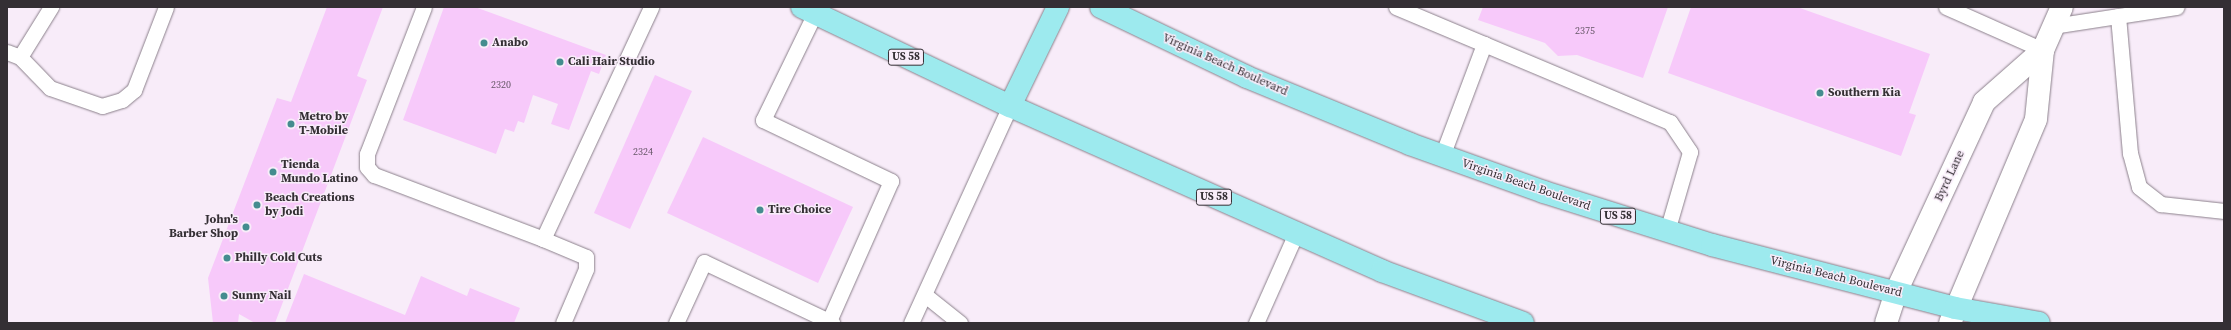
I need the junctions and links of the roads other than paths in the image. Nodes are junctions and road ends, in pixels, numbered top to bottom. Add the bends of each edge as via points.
1 (51, 7) edge
2 (166, 7) edge
3 (424, 7) edge
4 (651, 7) edge
5 (1058, 7) edge
6 (1101, 7) edge
7 (1396, 7) edge
8 (1946, 7) edge
9 (2062, 7) edge
10 (2177, 7) edge
11 (809, 10) edge
12 (1968, 11) edge
13 (2118, 16) junction
14 (2053, 26) junction
15 (1484, 44) junction
16 (2042, 50) junction
17 (14, 54) edge
18 (1010, 106) junction
19 (1442, 156) junction
20 (2224, 211) edge
21 (1667, 231) junction
22 (1296, 233) junction
23 (543, 239) junction
24 (1896, 292) junction
25 (925, 295) junction
26 (1953, 315) edge
27 (830, 322) edge
28 (563, 323) edge
29 (676, 323) edge
30 (911, 323) edge
31 (960, 323) edge
32 (1256, 323) edge
33 (1523, 323) edge
34 (1886, 323) edge
35 (2039, 323) edge

1 - 17 lane
2 - 17 lane via 134,90 122,100 102,106 50,88
3 - 23 lane via 368,154 367,167 374,175
4 - 23 lane
5 - 18 main road
6 - 19 main road, Virginia Beach Boulevard / US 58 via 1247,77
7 - 15 lane
8 - 12 lane
9 - 14 street, Byrd Lane
10 - 13 lane
11 - 18 main road, US 58
11 - 27 lane via 763,120 891,181
12 - 16 lane
13 - 14 lane
13 - 20 lane via 2130,153 2139,187 2161,204
14 - 16 street, Byrd Lane
15 - 19 lane
15 - 21 lane via 1670,122 1690,152
16 - 24 street, Byrd Lane via 1984,102
16 - 26 street, Byrd Lane via 2036,119
18 - 22 main road, US 58
18 - 25 lane
19 - 21 main road, Virginia Beach Boulevard / US 58
21 - 24 main road, Virginia Beach Boulevard / US 58
22 - 32 lane
22 - 33 main road, US 58 via 1382,271
23 - 28 lane via 586,257 586,268
24 - 26 main road, Virginia Beach Boulevard / US 58
24 - 34 street, Byrd Lane
25 - 30 lane
25 - 31 lane
26 - 35 main road, Virginia Beach Boulevard / US 58
27 - 29 lane via 704,262

